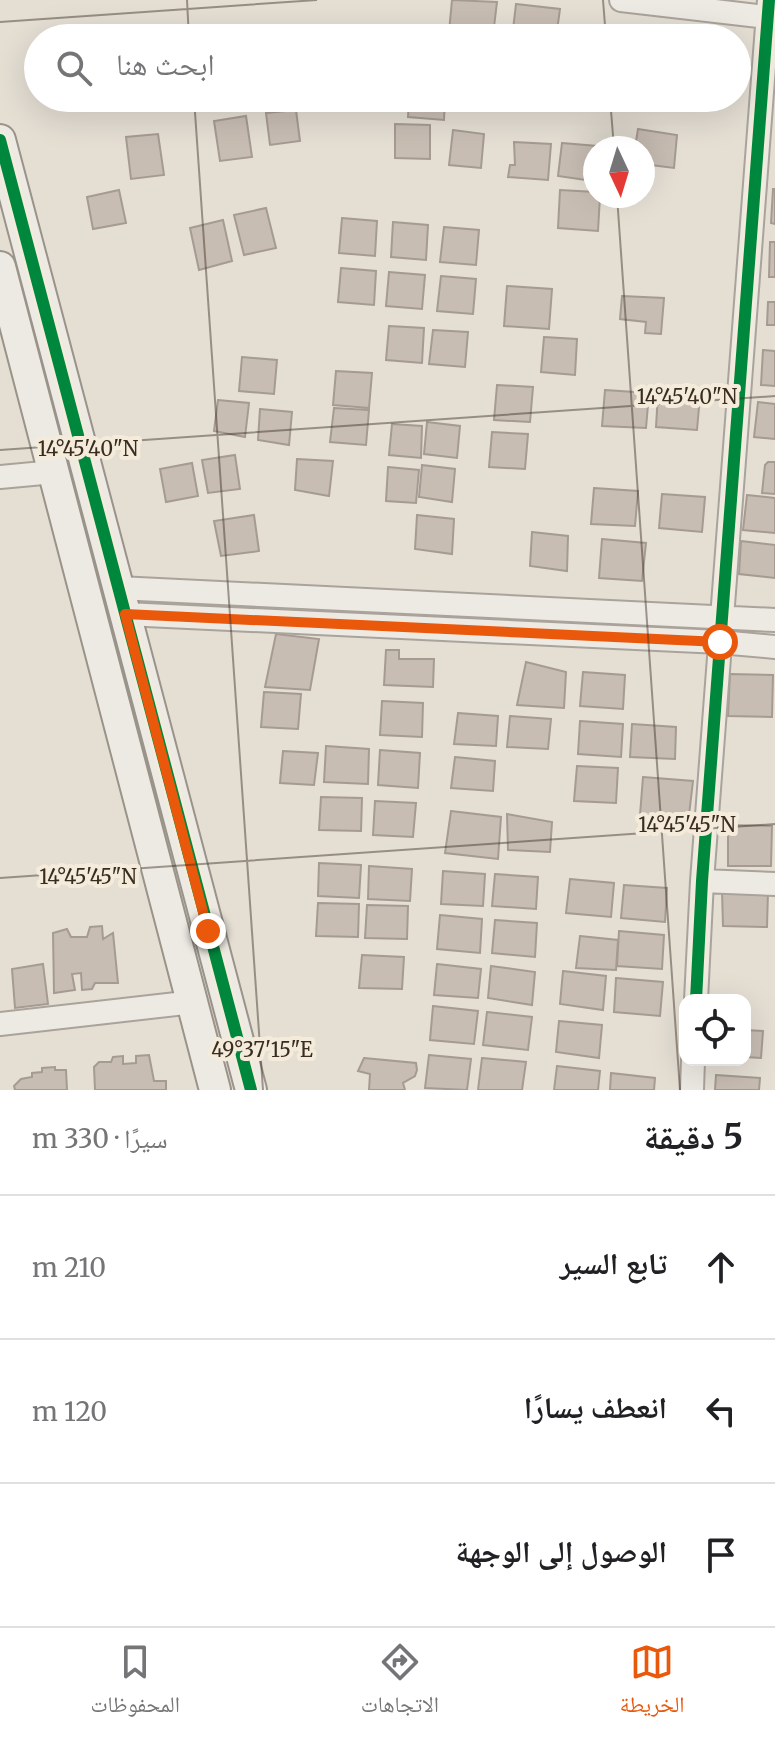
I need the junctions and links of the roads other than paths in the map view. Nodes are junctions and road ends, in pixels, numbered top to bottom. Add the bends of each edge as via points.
1 (621, 0) edge
2 (771, 12) edge
3 (0, 140) edge
4 (0, 267) edge
5 (54, 472) junction
6 (0, 477) edge
7 (121, 601) junction
8 (722, 616) junction
9 (775, 620) edge
10 (720, 642) junction
11 (775, 647) edge
12 (702, 881) junction
13 (775, 884) edge
14 (208, 931) junction
15 (177, 938) junction
16 (696, 994) edge
17 (194, 1002) junction
18 (0, 1024) edge
19 (693, 1066) edge
20 (215, 1090) edge
21 (251, 1090) edge
22 (692, 1090) edge

1 - 2 street
2 - 8 street
3 - 7 street
4 - 5 street
5 - 6 street
5 - 15 street
7 - 8 street
7 - 10 street
7 - 14 street
8 - 9 street
8 - 10 street
10 - 11 street
10 - 12 street
12 - 13 street
12 - 16 street
14 - 15 street
14 - 21 street
15 - 17 street
17 - 18 street
17 - 20 street
19 - 22 street

